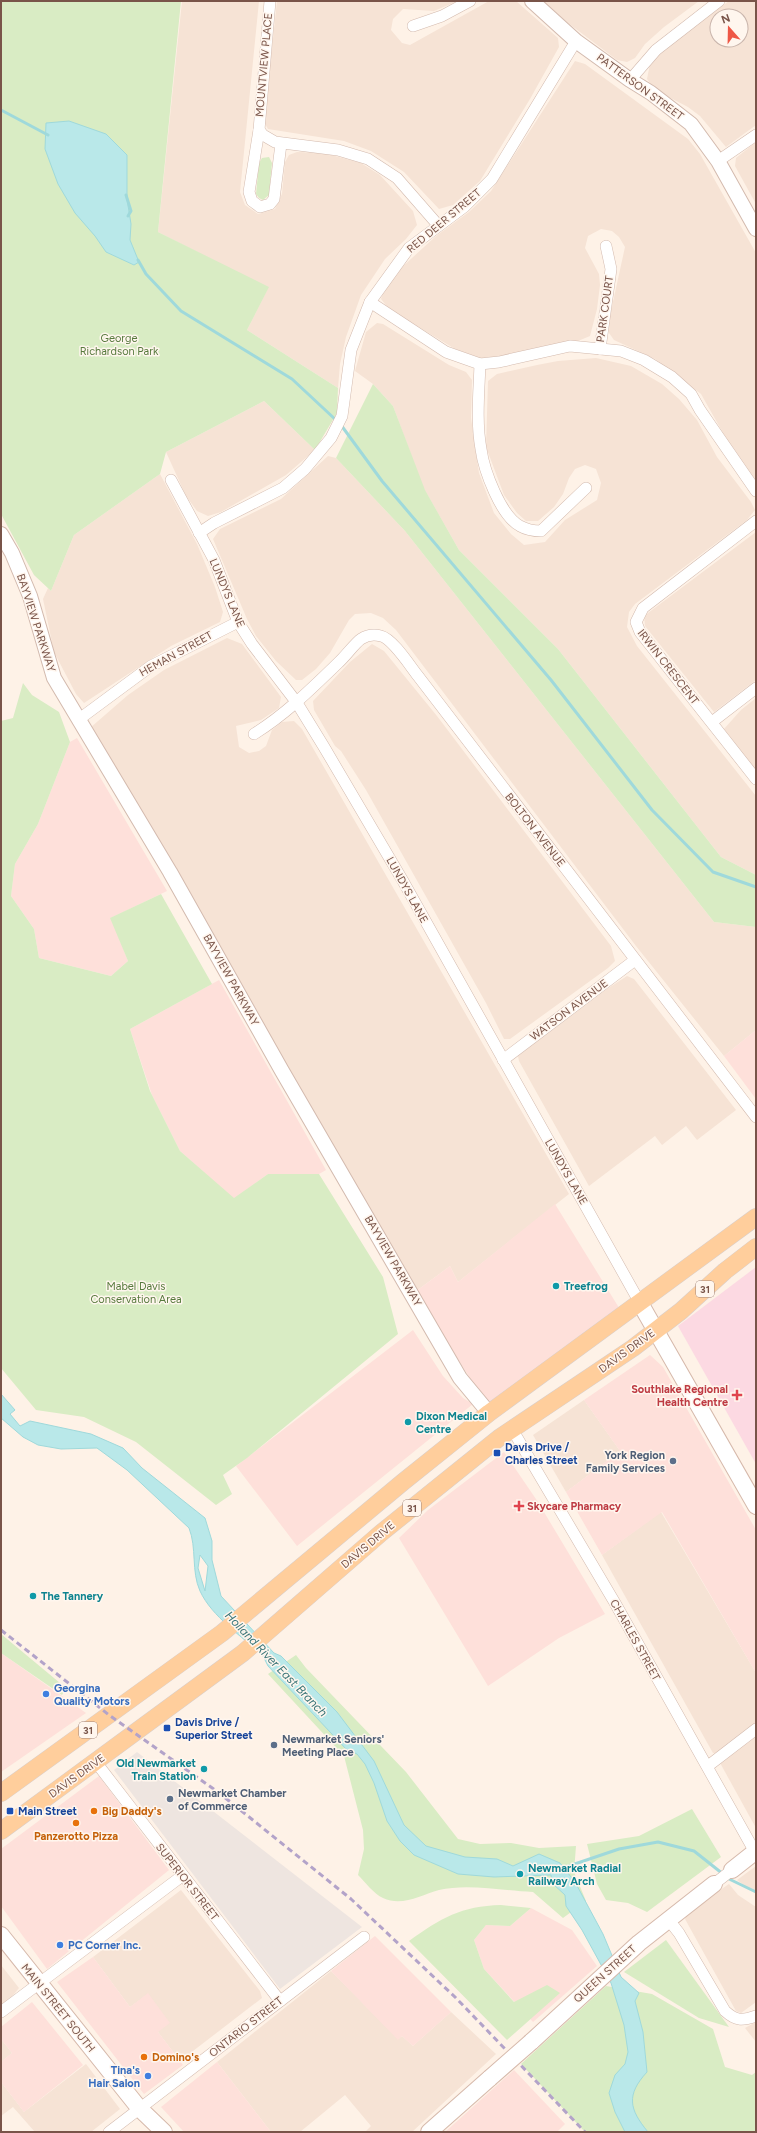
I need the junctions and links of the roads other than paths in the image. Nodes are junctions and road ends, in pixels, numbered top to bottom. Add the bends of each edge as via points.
1 (270, 1) edge
2 (470, 1) edge
3 (532, 1) edge
4 (719, 1) edge
5 (413, 26) dead end
6 (576, 40) junction
7 (630, 80) junction
8 (259, 130) junction
9 (756, 135) edge
10 (282, 144) junction
11 (718, 161) junction
12 (438, 225) junction
13 (756, 229) edge
14 (606, 246) dead end
15 (370, 302) junction
16 (600, 349) junction
17 (480, 364) junction
18 (172, 480) dead end
19 (586, 488) dead end
20 (756, 491) edge
21 (756, 521) edge
22 (199, 533) junction
23 (1, 534) edge
24 (238, 622) junction
25 (756, 688) edge
26 (297, 703) junction
27 (78, 720) junction
28 (712, 722) junction
29 (254, 734) dead end
30 (756, 779) edge
31 (635, 960) junction
32 (503, 1060) junction
33 (756, 1117) edge
34 (756, 1217) edge
35 (756, 1247) edge
36 (640, 1303) junction
37 (655, 1330) junction
38 (489, 1413) junction
39 (512, 1429) junction
40 (756, 1506) edge
41 (756, 1729) edge
42 (95, 1762) junction
43 (708, 1766) junction
44 (1, 1793) edge
45 (1, 1831) edge
46 (756, 1852) edge
47 (732, 1870) joint
48 (182, 1876) junction
49 (714, 1884) joint
50 (668, 1919) junction
51 (1, 1935) edge
52 (364, 1937) dead end
53 (38, 1983) junction
54 (280, 2001) junction
55 (1, 2012) edge
56 (756, 2016) edge
57 (139, 2108) junction
58 (109, 2132) edge
59 (164, 2132) edge
60 (429, 2132) edge

1 - 8 street, MOUNTVIEW PLACE
2 - 5 street via 442,16
3 - 6 street, PATTERSON STREET
4 - 7 street via 656,50
6 - 7 street, PATTERSON STREET
6 - 12 street, RED DEER STREET via 492,179 464,207
7 - 11 street, PATTERSON STREET via 651,92 690,124
8 - 10 street, MOUNTVIEW PLACE via 269,140
8 - 10 street, MOUNTVIEW PLACE via 249,192 252,201 260,207 270,204 274,199
9 - 11 street
10 - 12 street, MOUNTVIEW PLACE via 338,150 368,159 397,178
11 - 13 street, PATTERSON STREET
12 - 15 street, RED DEER STREET via 409,248
14 - 16 street, PARK COURT via 611,269
15 - 17 street via 446,352
15 - 22 street, RED DEER STREET via 351,350 342,416 331,438 305,469 283,488
16 - 17 street via 570,346
16 - 20 street via 621,351 644,360 672,377 691,394
17 - 19 street via 478,413 481,449 489,477 511,520 531,531 541,531
18 - 22 street, LUNDYS LANE
21 - 28 street, IRWIN CRESCENT via 643,608 637,616 636,622 640,632
22 - 24 street, LUNDYS LANE via 216,566
23 - 27 street, BAYVIEW PARKWAY via 30,596 54,678
24 - 26 street, LUNDYS LANE
24 - 27 street, HEMAN STREET via 151,666
25 - 28 street
26 - 29 street, BOLTON AVENUE
26 - 31 street, BOLTON AVENUE via 351,651 359,640 375,634 383,636 393,644 418,676
26 - 32 street, LUNDYS LANE via 403,881
27 - 38 street, BAYVIEW PARKWAY via 170,872 460,1378
28 - 30 street, IRWIN CRESCENT
31 - 32 street, WATSON AVENUE
31 - 33 street, BOLTON AVENUE
32 - 36 street, LUNDYS LANE
34 - 36 main road, 31
35 - 37 main road, DAVIS DRIVE / 31
36 - 37 main road
36 - 38 main road, 31
37 - 39 main road, DAVIS DRIVE / 31
37 - 40 main road
38 - 44 main road, 31 via 222,1633
39 - 42 main road, DAVIS DRIVE / 31 via 380,1533 243,1653
39 - 43 street, CHARLES STREET
41 - 43 street
42 - 45 main road, DAVIS DRIVE / 31
42 - 48 street, SUPERIOR STREET
43 - 46 street, CHARLES STREET
46 - 47 main road, QUEEN STREET
47 - 49 street, QUEEN STREET
48 - 53 street
48 - 54 street, SUPERIOR STREET
49 - 50 main road, QUEEN STREET
50 - 56 street via 680,1933 726,2011 733,2018 740,2020
50 - 60 main road, QUEEN STREET, bridge
51 - 53 main road, MAIN STREET SOUTH
52 - 54 street, ONTARIO STREET
53 - 55 street
53 - 57 main road, MAIN STREET SOUTH
54 - 57 street, ONTARIO STREET
57 - 58 street, ONTARIO STREET
57 - 59 main road, MAIN STREET SOUTH

